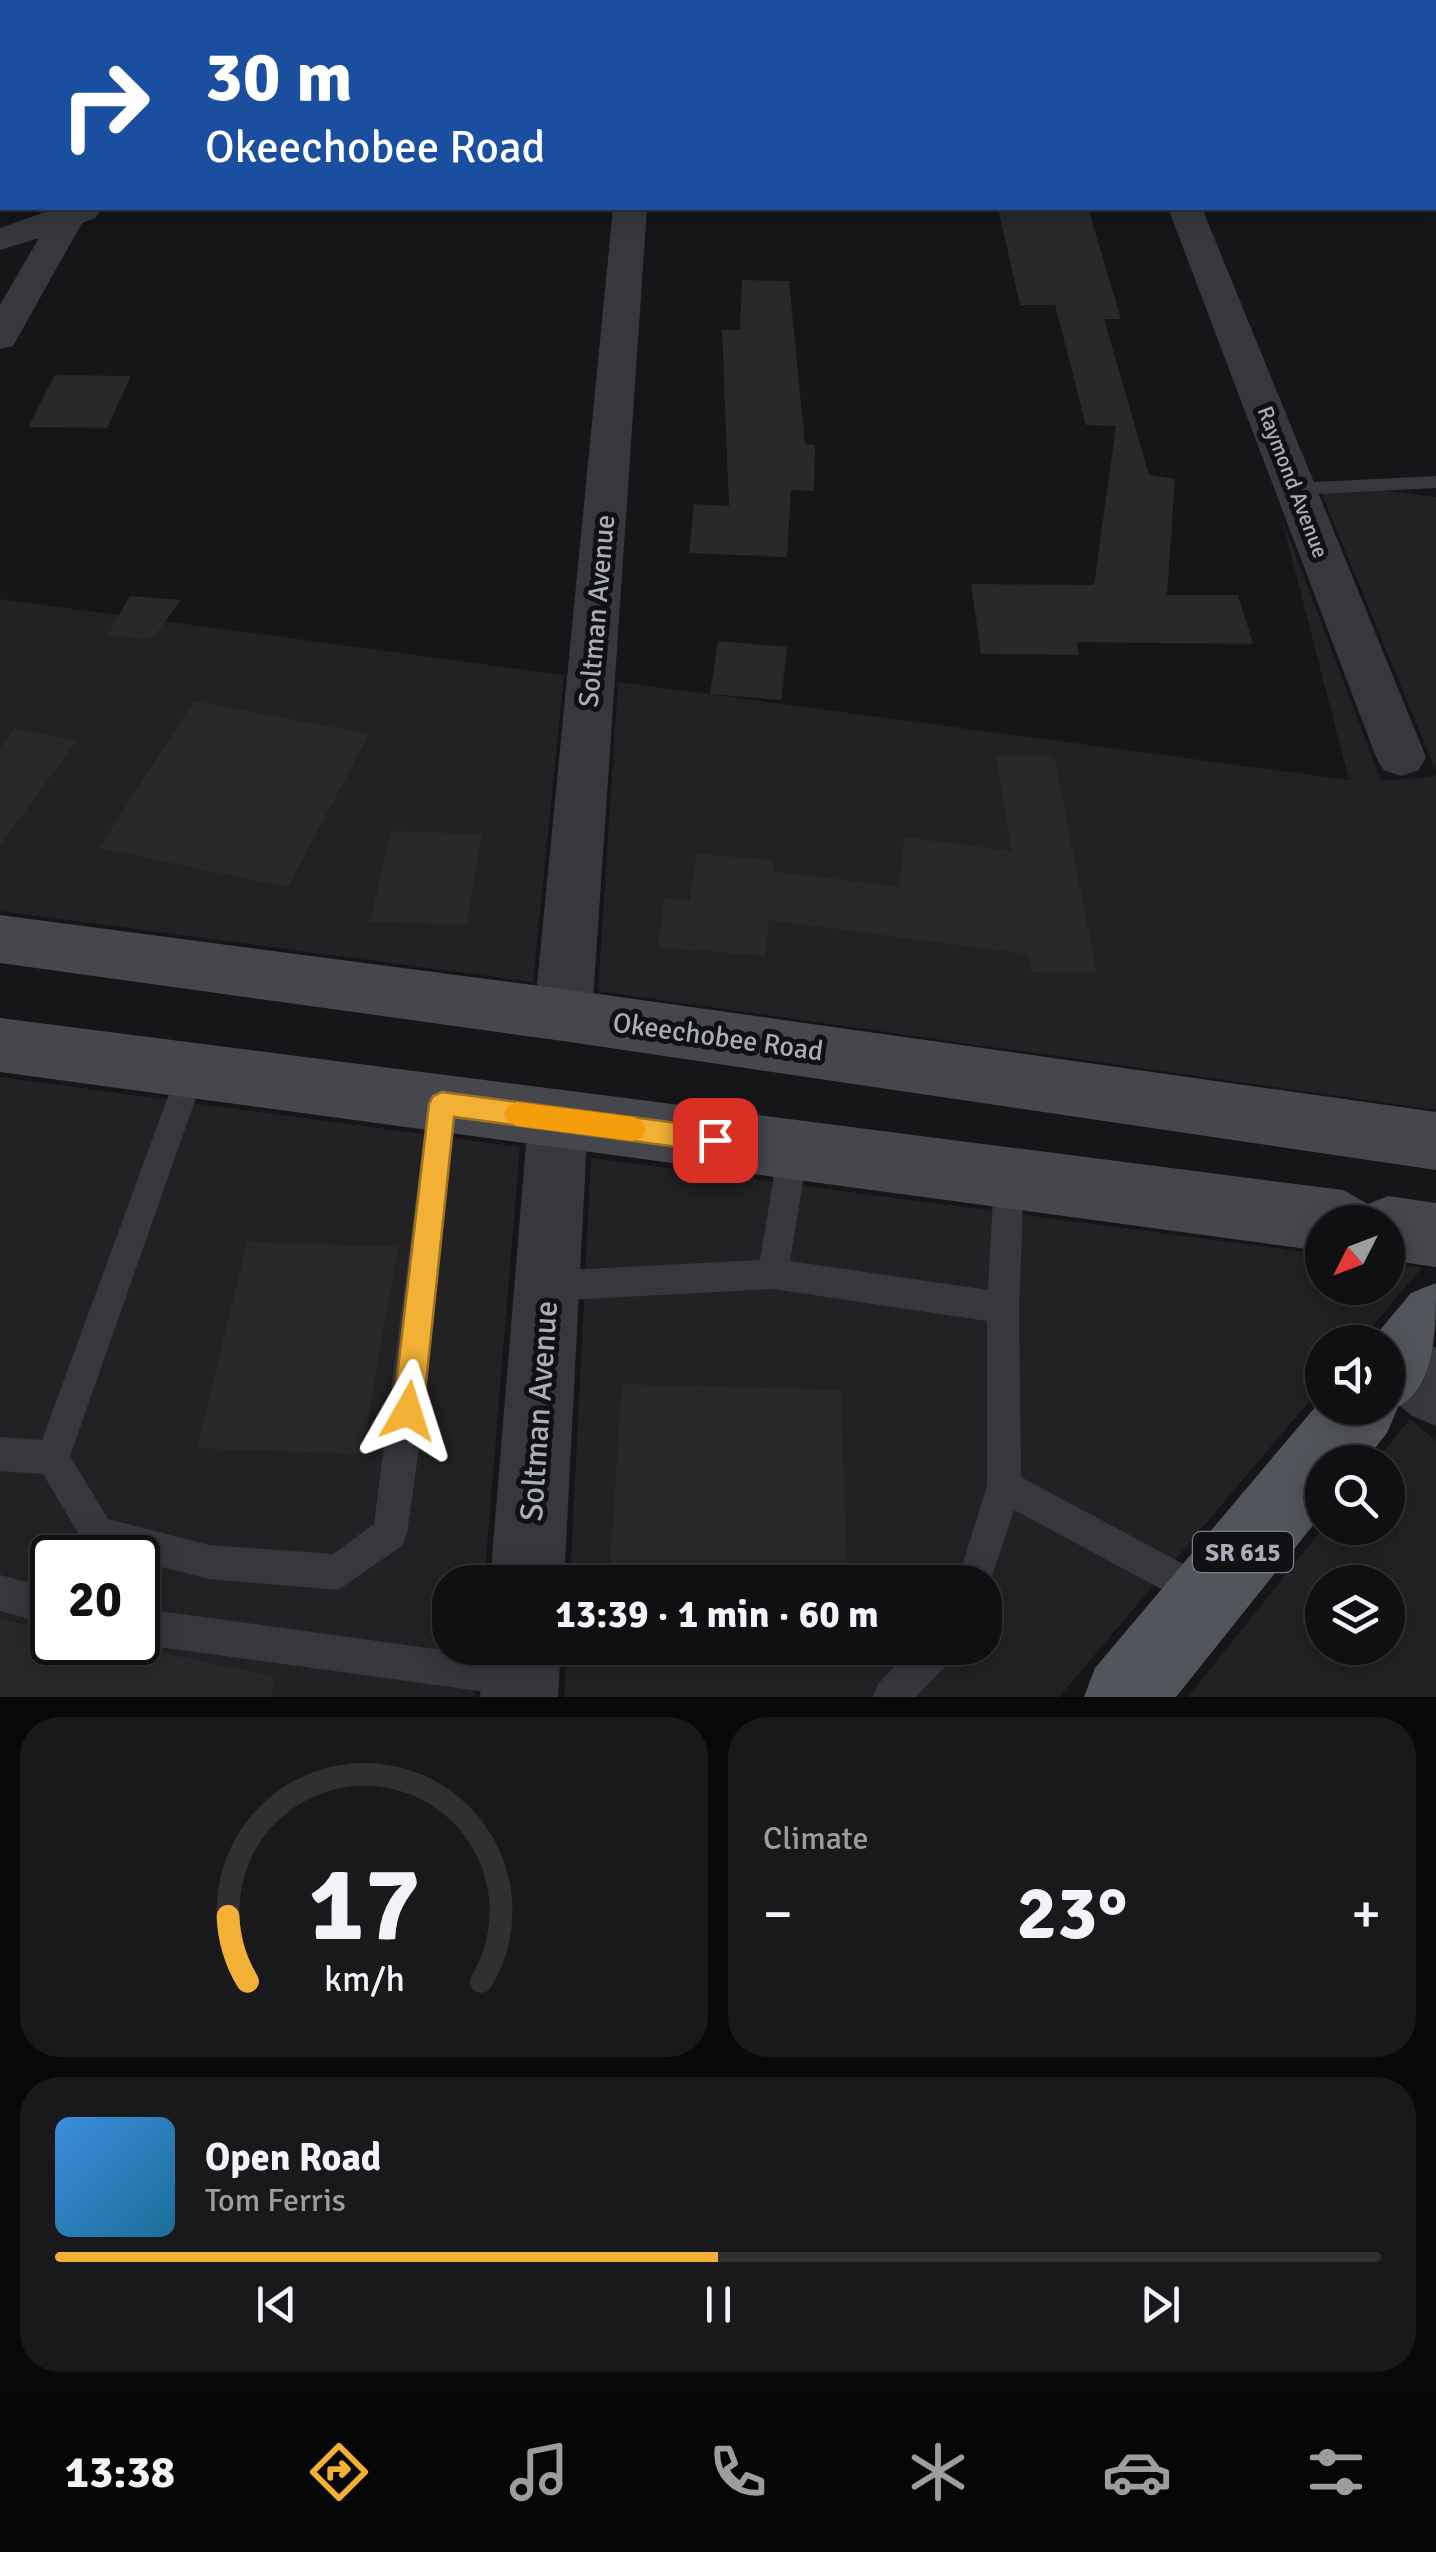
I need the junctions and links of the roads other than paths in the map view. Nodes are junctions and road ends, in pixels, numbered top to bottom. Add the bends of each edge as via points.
1 (78, 210) edge
2 (630, 210) edge
3 (1187, 210) edge
4 (0, 240) edge
5 (0, 338) edge
6 (1436, 482) edge
7 (1296, 489) junction
8 (1401, 757) dead end
9 (0, 939) edge
10 (563, 1014) junction
11 (0, 1045) edge
12 (191, 1072) junction
13 (442, 1104) junction
14 (558, 1120) junction
15 (1436, 1141) edge
16 (793, 1151) junction
17 (1008, 1178) junction
18 (1305, 1217) edge
19 (1405, 1230) edge
20 (1436, 1235) edge
21 (773, 1274) junction
22 (548, 1286) junction
23 (1003, 1308) junction
24 (1357, 1425) edge
25 (52, 1458) junction
26 (1, 1459) edge
27 (1004, 1486) junction
28 (529, 1565) edge
29 (979, 1565) edge
30 (0, 1593) edge
31 (1207, 1595) junction
32 (30, 1602) edge
33 (160, 1629) edge
34 (921, 1665) edge
35 (521, 1674) edge
36 (891, 1697) edge
37 (1124, 1697) edge

1 - 4 street
1 - 5 street
2 - 10 street, Soltman Avenue
3 - 7 street, Raymond Avenue
6 - 7 lane
7 - 8 street, Raymond Avenue
9 - 10 main road, Okeechobee Road
10 - 15 main road, Okeechobee Road
11 - 12 main road
12 - 13 main road
12 - 25 lane
13 - 14 main road
13 - 25 lane via 390,1534 338,1572 209,1562 97,1533
14 - 16 main road
14 - 22 street, Soltman Avenue
16 - 17 main road
16 - 21 lane
17 - 18 main road
17 - 23 lane
19 - 20 main road
21 - 22 lane
21 - 23 lane
22 - 28 street, Soltman Avenue
23 - 27 lane
24 - 31 main road, SR 615
25 - 26 lane
27 - 29 lane
27 - 31 lane
30 - 32 lane
31 - 37 main road, SR 615
33 - 35 lane
34 - 36 lane

